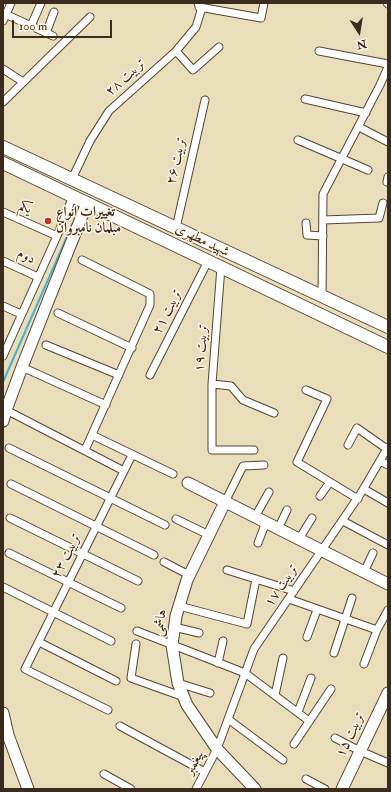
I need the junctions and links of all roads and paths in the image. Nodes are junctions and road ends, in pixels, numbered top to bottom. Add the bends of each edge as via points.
1 (11, 3) edge
2 (41, 3) edge
3 (264, 3) edge
4 (198, 5) edge
5 (54, 12) dead end
6 (4, 16) edge
7 (90, 17) dead end
8 (31, 26) junction
9 (219, 47) dead end
10 (176, 51) junction
11 (319, 51) dead end
12 (388, 64) edge
13 (388, 67) edge
14 (3, 69) edge
15 (23, 82) junction
16 (205, 100) dead end
17 (305, 100) dead end
18 (3, 102) edge
19 (366, 113) junction
20 (359, 127) junction
21 (298, 140) dead end
22 (388, 142) edge
23 (3, 147) edge
24 (342, 159) junction
25 (3, 163) edge
26 (368, 170) dead end
27 (72, 179) junction
28 (73, 196) junction
29 (87, 203) junction
30 (383, 203) dead end
31 (3, 212) edge
32 (323, 220) junction
33 (306, 224) dead end
34 (176, 228) junction
35 (57, 236) junction
36 (323, 236) junction
37 (3, 260) edge
38 (82, 260) dead end
39 (208, 261) junction
40 (222, 267) junction
41 (276, 275) junction
42 (38, 277) junction
43 (268, 290) junction
44 (322, 296) junction
45 (3, 306) edge
46 (58, 313) dead end
47 (21, 314) junction
48 (388, 328) edge
49 (46, 345) dead end
50 (388, 347) edge
51 (132, 348) junction
52 (3, 356) edge
53 (22, 367) junction
54 (119, 375) junction
55 (150, 375) dead end
56 (212, 384) junction
57 (306, 390) dead end
58 (106, 405) junction
59 (6, 410) junction
60 (274, 413) dead end
61 (3, 421) edge
62 (92, 435) junction
63 (348, 445) dead end
64 (9, 448) dead end
65 (387, 448) edge
66 (85, 450) junction
67 (254, 450) dead end
68 (132, 455) junction
69 (380, 461) junction
70 (264, 465) dead end
71 (388, 465) edge
72 (124, 471) junction
73 (173, 474) dead end
74 (330, 482) junction
75 (188, 483) dead end
76 (11, 484) dead end
77 (364, 489) junction
78 (269, 492) dead end
79 (320, 496) dead end
80 (111, 498) junction
81 (358, 499) junction
82 (225, 502) junction
83 (388, 503) edge
84 (287, 510) dead end
85 (255, 517) junction
86 (10, 518) dead end
87 (312, 518) dead end
88 (176, 519) dead end
89 (343, 521) junction
90 (266, 522) junction
91 (165, 525) dead end
92 (97, 526) junction
93 (278, 528) junction
94 (209, 535) junction
95 (299, 539) junction
96 (258, 543) dead end
97 (388, 545) edge
98 (322, 551) junction
99 (9, 553) dead end
100 (373, 553) dead end
101 (83, 554) junction
102 (154, 555) dead end
103 (164, 562) dead end
104 (227, 570) dead end
105 (364, 572) junction
106 (189, 575) junction
107 (256, 579) junction
108 (138, 581) dead end
109 (69, 582) junction
110 (388, 584) edge
111 (3, 588) edge
112 (294, 591) junction
113 (352, 598) dead end
114 (289, 599) junction
115 (179, 606) junction
116 (121, 608) dead end
117 (317, 610) junction
118 (388, 610) edge
119 (54, 612) junction
120 (345, 620) junction
121 (174, 627) junction
122 (377, 630) junction
123 (137, 632) dead end
124 (199, 633) dead end
125 (307, 637) dead end
126 (111, 641) dead end
127 (223, 641) dead end
128 (39, 642) junction
129 (136, 644) dead end
130 (172, 645) junction
131 (334, 652) dead end
132 (283, 658) dead end
133 (218, 663) junction
134 (364, 664) dead end
135 (245, 673) junction
136 (311, 678) dead end
137 (116, 680) dead end
138 (178, 683) junction
139 (331, 690) dead end
140 (210, 693) dead end
141 (388, 693) edge
142 (275, 695) junction
143 (184, 697) junction
144 (108, 710) dead end
145 (298, 712) junction
146 (3, 713) edge
147 (228, 719) junction
148 (309, 721) junction
149 (120, 726) dead end
150 (335, 738) dead end
151 (7, 743) edge
152 (294, 744) dead end
153 (217, 748) junction
154 (360, 751) junction
155 (283, 760) dead end
156 (388, 763) edge
157 (205, 772) junction
158 (104, 774) dead end
159 (306, 779) dead end
160 (28, 789) edge
161 (131, 789) edge
162 (196, 789) edge
163 (255, 789) edge
164 (325, 789) edge
165 (342, 789) edge

1 - 6 street
2 - 8 street
3 - 4 street via 261,18
4 - 10 street, تربیت ۲۸ via 201,11 196,27
5 - 8 street via 49,35
6 - 8 street
7 - 15 street
9 - 10 street via 193,70
10 - 27 street, تربیت ۲۸ via 109,111 90,141
11 - 12 street
13 - 19 street
14 - 15 street
15 - 18 street
16 - 34 street, تربیت ۲۶
17 - 19 street
19 - 20 street
20 - 22 street
20 - 24 street
21 - 24 street
23 - 27 main road, شهید مطهری
24 - 26 street
24 - 32 street via 323,194
25 - 28 main road, شهید مطهری
27 - 34 main road, شهید مطهری
28 - 29 main road, شهید مطهری
28 - 35 street
29 - 39 main road, شهید مطهری
29 - 53 street
30 - 32 street via 379,218
31 - 35 street, یکم
32 - 36 street
33 - 36 street via 307,235
34 - 41 main road, شهید مطهری
35 - 42 street
36 - 44 street
37 - 42 street, دوم
38 - 51 street via 150,294 150,305
39 - 40 main road, شهید مطهری
39 - 55 street, تربیت ۲۱
40 - 43 main road, شهید مطهری
40 - 56 street, تربیت ۱۹
41 - 43 main road
41 - 44 main road, شهید مطهری
42 - 47 street
43 - 50 main road, شهید مطهری
44 - 48 main road, شهید مطهری
45 - 47 street
46 - 51 street
47 - 52 street
49 - 54 street
51 - 54 street
53 - 58 street
53 - 59 street
54 - 58 street
56 - 60 street, تربیت ۱۹ via 231,386 243,400
56 - 67 street via 212,450
57 - 74 street via 327,399 297,462
58 - 62 street
59 - 61 street
59 - 66 street
62 - 66 street
62 - 68 street
63 - 65 street via 357,428
64 - 80 street
65 - 69 street, تربیت ۱۷
66 - 72 street
68 - 72 street, تربیت ۲۳
68 - 73 street
69 - 71 street
69 - 77 street, تربیت ۱۷
70 - 82 street via 243,466
72 - 80 street, تربیت ۲۳
74 - 79 street
74 - 81 street
75 - 82 street
76 - 92 street
77 - 81 street, تربیت ۱۷
77 - 83 street
78 - 85 street
80 - 91 street
80 - 92 street, تربیت ۲۳
81 - 89 street, تربیت ۱۷
82 - 85 street
82 - 94 street, هاشمی
84 - 93 street
85 - 90 street
86 - 101 street
87 - 95 street
88 - 94 street
89 - 97 street
89 - 98 street, تربیت ۱۷
90 - 93 street
90 - 96 street
92 - 101 street, تربیت ۲۳
92 - 102 street
93 - 95 street
94 - 106 street, هاشمی
95 - 98 street
98 - 105 street
98 - 112 street, تربیت ۱۷
99 - 109 street
100 - 105 street
101 - 108 street
101 - 109 street, تربیت ۲۳
103 - 106 street
104 - 107 street
105 - 110 street
106 - 115 street, هاشمی
107 - 112 street
107 - 115 street via 247,624
109 - 116 street
109 - 119 street, تربیت ۲۳
111 - 119 street
112 - 114 street, تربیت ۱۷
113 - 120 street
114 - 117 street
114 - 135 street, تربیت ۱۷ via 254,649
115 - 121 street, هاشمی
117 - 120 street
117 - 125 street
118 - 122 street
119 - 126 street
119 - 128 street, تربیت ۲۳
120 - 122 street
120 - 131 street
121 - 124 street
121 - 130 street, هاشمی
122 - 134 street
123 - 130 street
127 - 133 street
128 - 137 street
128 - 144 street, تربیت ۲۳ via 25,669
129 - 143 street via 131,678
130 - 133 street
130 - 138 street, هاشمی
132 - 142 street
133 - 135 street
135 - 142 street
135 - 147 street, تربیت ۱۷
136 - 145 street
138 - 140 street
138 - 143 street, هاشمی
139 - 148 street
141 - 154 street, تربیت ۱۵
142 - 145 street
143 - 153 street, هاشمی
145 - 148 street
146 - 151 street
147 - 153 street, تربیت ۱۷
147 - 155 street
148 - 152 street
149 - 157 street
150 - 154 street
151 - 160 street
153 - 157 street, پیغمبر
153 - 163 street, هاشمی
154 - 156 street
154 - 165 street, تربیت ۱۵
157 - 162 street, پیغمبر
158 - 161 street
159 - 164 street

